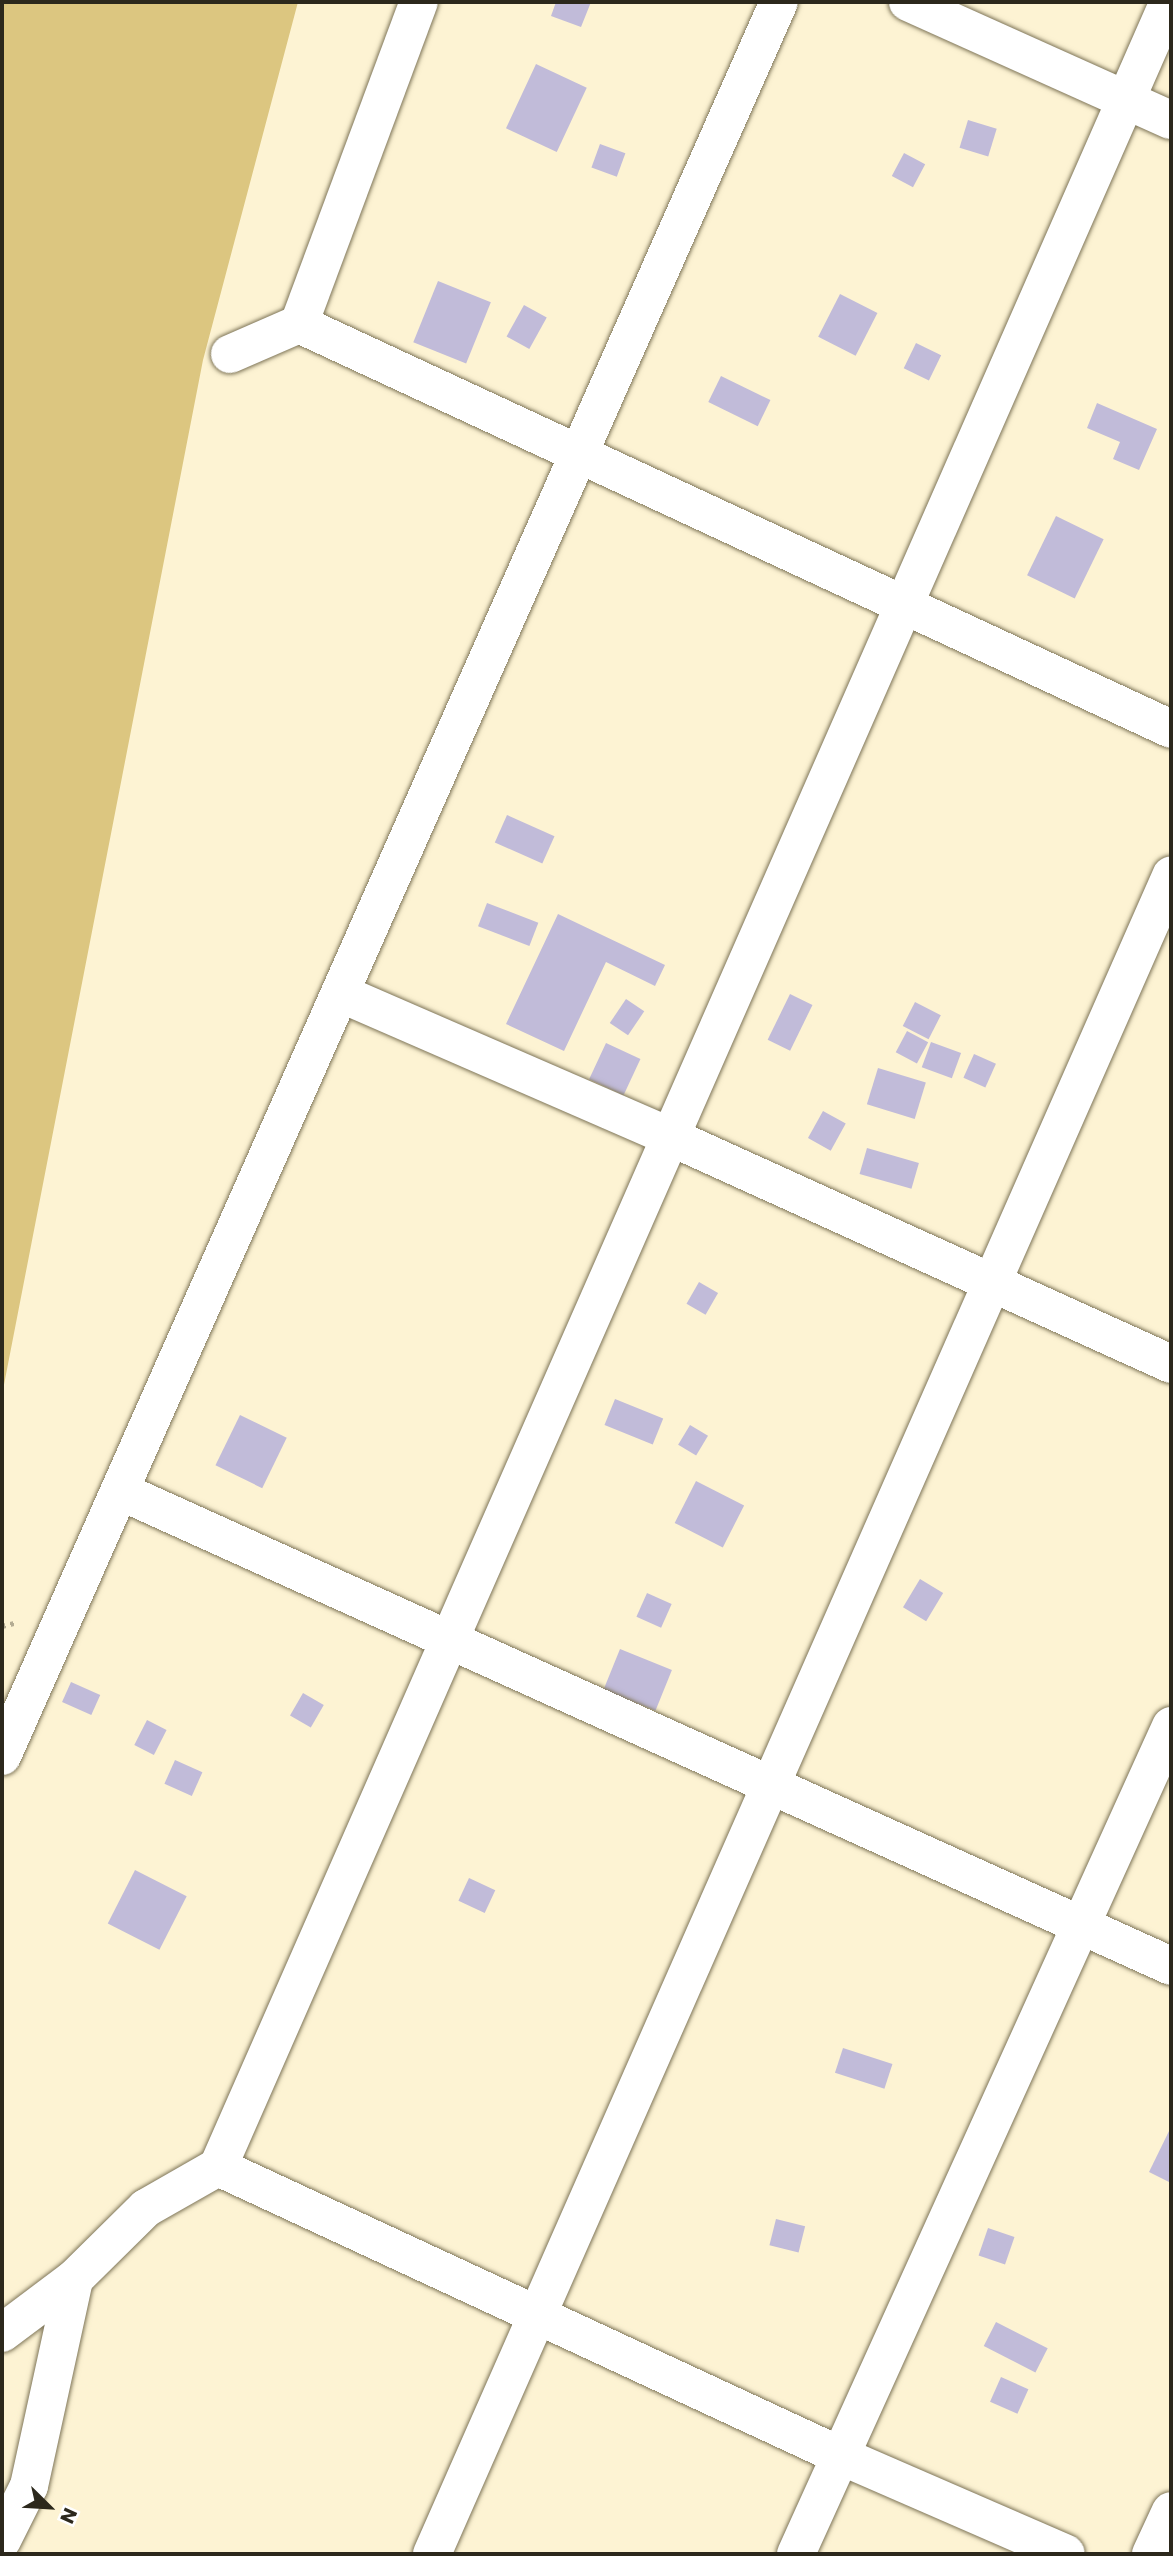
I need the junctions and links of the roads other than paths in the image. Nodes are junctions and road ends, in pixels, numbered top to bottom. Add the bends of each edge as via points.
1 (419, 2) edge
2 (779, 2) edge
3 (908, 2) edge
4 (1169, 2) edge
5 (1126, 100) junction
6 (1171, 120) edge
7 (299, 324) junction
8 (230, 354) dead end
9 (581, 456) junction
10 (906, 606) junction
11 (1171, 729) edge
12 (1171, 876) edge
13 (342, 994) junction
14 (671, 1137) junction
15 (992, 1283) junction
16 (1171, 1364) edge
17 (120, 1491) junction
18 (451, 1639) junction
19 (1171, 1726) edge
20 (2, 1756) edge
21 (770, 1788) junction
22 (1082, 1925) junction
23 (1171, 1966) edge
24 (218, 2168) junction
25 (75, 2279) junction
26 (537, 2316) junction
27 (2, 2333) edge
28 (841, 2456) junction
29 (1171, 2511) edge
30 (2, 2540) edge
31 (432, 2554) edge
32 (796, 2554) edge
33 (1066, 2554) edge
34 (1151, 2554) edge

1 - 7 street
2 - 9 street
3 - 5 street
4 - 5 street
5 - 6 street
5 - 10 street
7 - 8 street
7 - 9 street
9 - 10 street
9 - 13 street
10 - 11 street
10 - 14 street
12 - 15 street
13 - 14 street
13 - 17 street
14 - 15 street
14 - 18 street
15 - 16 street
15 - 21 street
17 - 18 street
17 - 20 street
18 - 21 street
18 - 24 street
19 - 22 street
21 - 22 street
21 - 26 street
22 - 23 street
22 - 28 street
24 - 25 street via 146,2208
24 - 26 street
25 - 27 street
25 - 30 street via 29,2486
26 - 28 street
26 - 31 street
28 - 32 street
28 - 33 street
29 - 34 street

